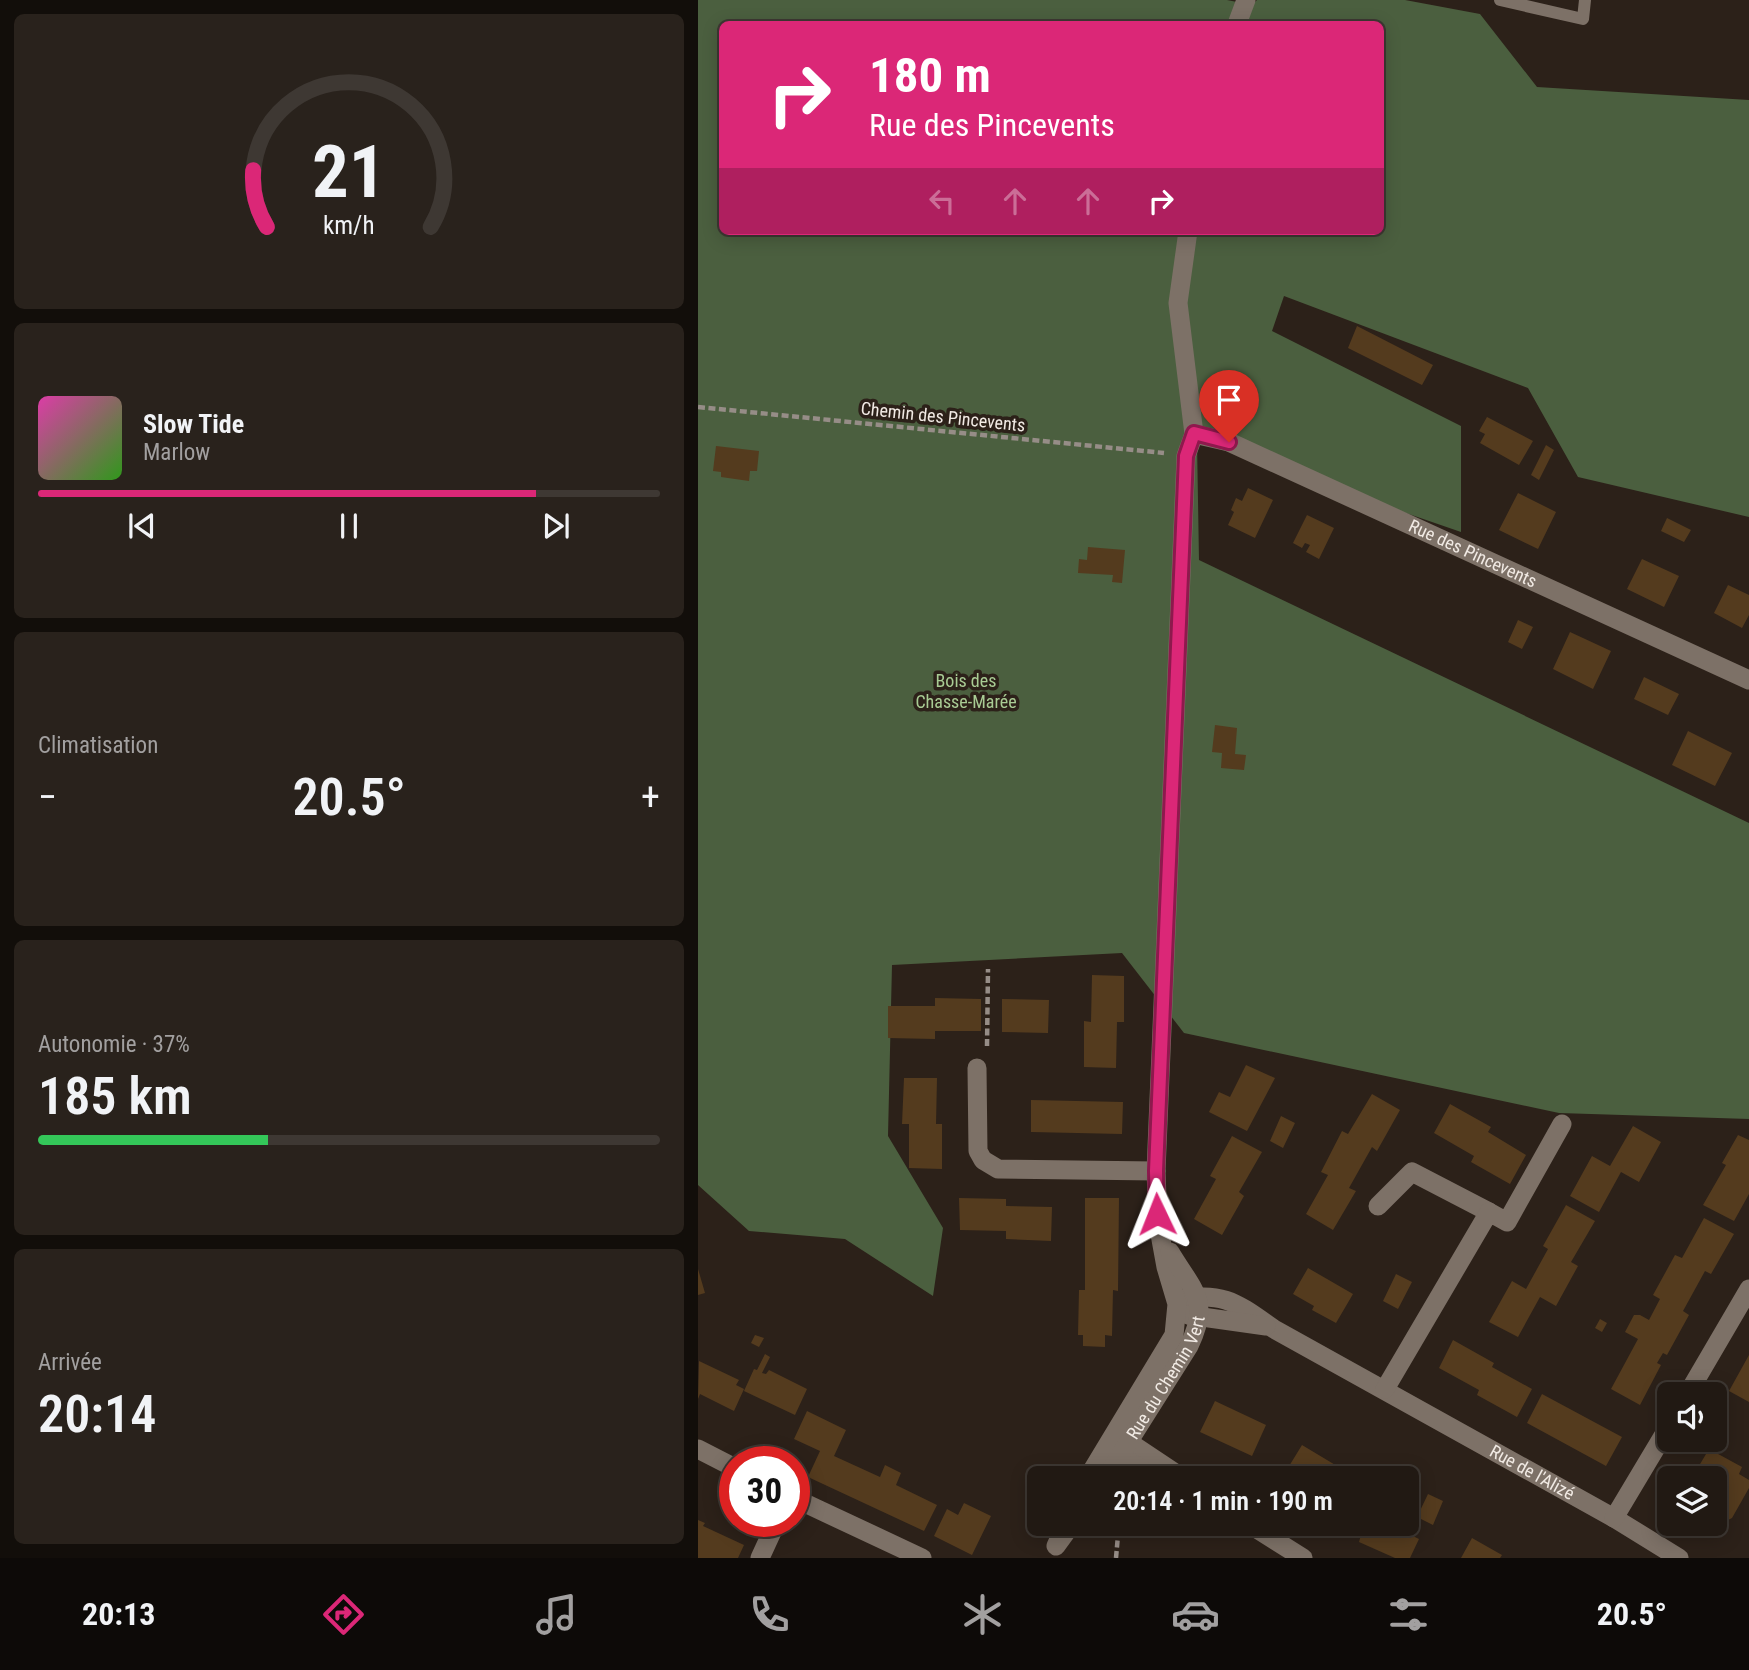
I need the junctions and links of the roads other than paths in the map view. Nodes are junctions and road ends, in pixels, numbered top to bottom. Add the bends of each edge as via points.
1 (1246, 0) edge
2 (1500, 0) edge
3 (1585, 0) edge
4 (1238, 21) edge
5 (1187, 235) edge
6 (1194, 433) junction
7 (1749, 680) edge
8 (977, 1068) road end
9 (1562, 1124) dead end
10 (1156, 1171) junction
11 (1378, 1206) dead end
12 (1489, 1212) junction
13 (1160, 1233) junction
14 (1196, 1296) junction
15 (1747, 1296) edge
16 (1177, 1307) junction
17 (1200, 1317) junction
18 (1274, 1329) junction
19 (1695, 1382) edge
20 (1385, 1389) junction
21 (1118, 1444) junction
22 (1657, 1446) edge
23 (698, 1450) edge
24 (719, 1460) edge
25 (1099, 1466) edge
26 (1110, 1466) edge
27 (1143, 1466) edge
28 (1159, 1466) edge
29 (810, 1506) edge
30 (1614, 1518) junction
31 (1060, 1536) edge
32 (1063, 1536) edge
33 (1268, 1536) edge
34 (770, 1537) edge
35 (1052, 1552) edge
36 (760, 1558) edge
37 (922, 1558) edge
38 (1303, 1558) edge
39 (1679, 1558) edge

1 - 4 street
2 - 3 lane via 1583,19
5 - 6 street, Rue du Chemin Vert via 1178,303
6 - 7 street, Rue des Pincevents via 1229,442
6 - 10 street, Rue du Chemin Vert via 1186,456
8 - 10 street via 978,1151 998,1169
9 - 12 street via 1507,1222
10 - 13 street, Rue du Chemin Vert
11 - 12 street via 1412,1172
12 - 20 street
13 - 14 street, Rue du Chemin Vert
13 - 16 street, Rue du Chemin Vert
14 - 16 street, Rue de l'Alizé
14 - 17 street, Rue du Chemin Vert
14 - 18 street, Rue de l'Alizé via 1217,1297 1244,1307
15 - 19 street
16 - 17 street, Rue de l'Alizé
16 - 21 street, Rue du Chemin Vert via 1175,1335
17 - 18 street, Rue de l'Alizé
17 - 21 street, Rue du Chemin Vert via 1189,1346
18 - 20 street, Rue de l'Alizé
20 - 30 street, Rue de l'Alizé
21 - 25 street
21 - 26 street
21 - 27 street
21 - 28 street
22 - 30 street
23 - 24 street
29 - 37 street
30 - 39 street, Rue de l'Alizé
31 - 35 street
32 - 35 street
33 - 38 street
34 - 36 street

